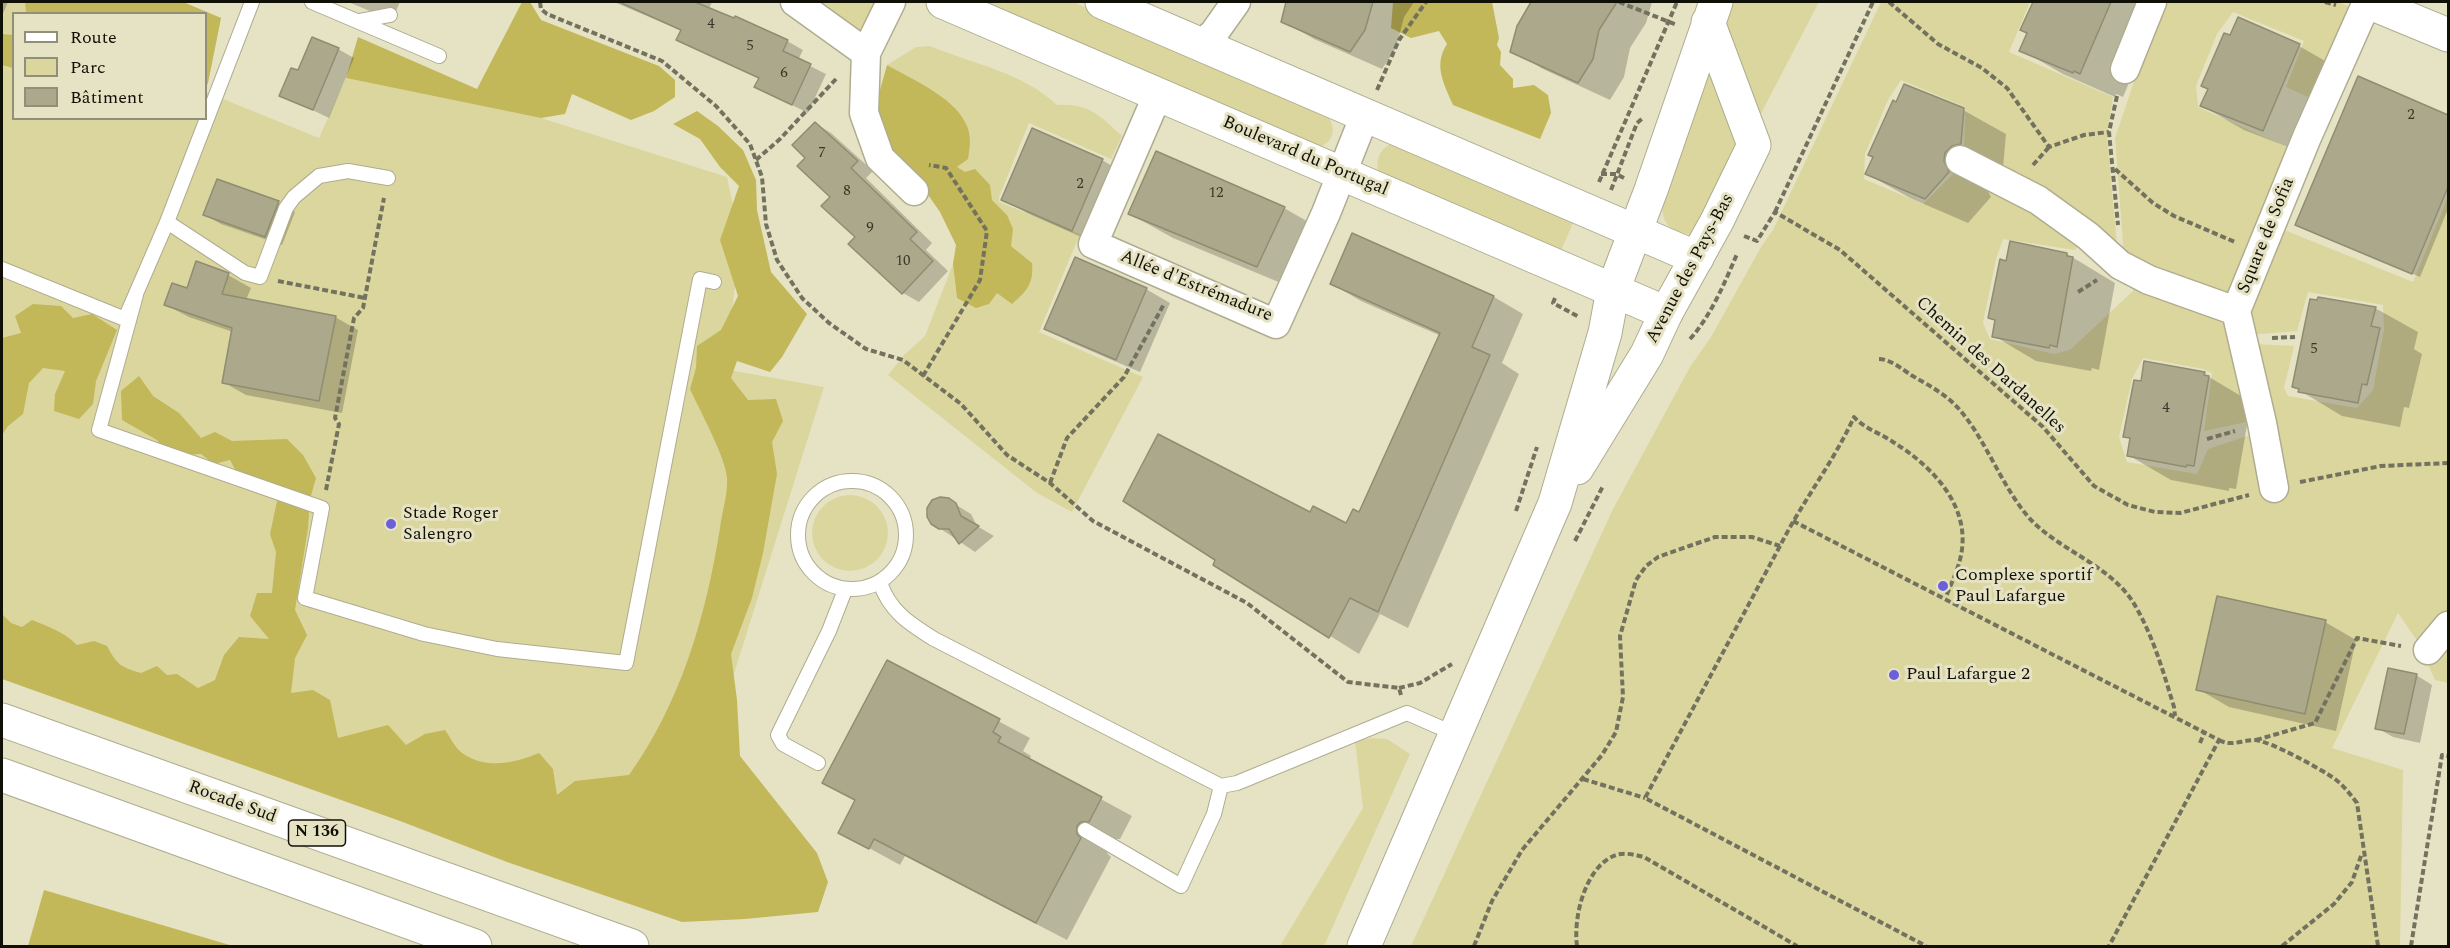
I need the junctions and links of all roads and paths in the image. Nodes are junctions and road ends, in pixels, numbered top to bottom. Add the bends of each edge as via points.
1 (252, 2) edge
2 (312, 2) edge
3 (540, 2) edge
4 (795, 2) edge
5 (891, 2) edge
6 (943, 2) edge
7 (1102, 2) edge
8 (1236, 2) edge
9 (1426, 2) edge
10 (1620, 2) edge
11 (1677, 2) edge
12 (1873, 2) edge
13 (1889, 2) edge
14 (2152, 2) edge
15 (2367, 2) edge
16 (390, 15) dead end
17 (1709, 20) edge
18 (357, 21) junction
19 (1669, 22) junction
20 (2448, 36) edge
21 (1202, 44) junction
22 (866, 53) junction
23 (439, 56) dead end
24 (2125, 69) joint
25 (1158, 94) junction
26 (1371, 102) junction
27 (207, 118) edge
28 (206, 120) edge
29 (2109, 132) junction
30 (880, 158) junction
31 (756, 160) junction
32 (1960, 160) dead end
33 (2114, 169) junction
34 (1341, 173) junction
35 (1601, 174) dead end
36 (388, 178) joint
37 (914, 191) dead end
38 (1775, 212) junction
39 (167, 222) junction
40 (1730, 229) junction
41 (1636, 232) junction
42 (2261, 251) junction
43 (1697, 258) junction
44 (2120, 265) junction
45 (2, 269) edge
46 (260, 277) junction
47 (1177, 281) junction
48 (714, 282) dead end
49 (1613, 290) junction
50 (135, 295) junction
51 (365, 298) junction
52 (2236, 311) junction
53 (1666, 313) junction
54 (1684, 345) dead end
55 (1879, 359) dead end
56 (923, 376) junction
57 (2448, 463) edge
58 (1607, 478) dead end
59 (1050, 483) junction
60 (2274, 488) junction
61 (1555, 503) junction
62 (322, 508) junction
63 (1793, 521) junction
64 (1780, 546) junction
65 (1569, 551) dead end
66 (879, 582) junction
67 (845, 590) junction
68 (1946, 597) junction
69 (2448, 626) edge
70 (2428, 650) joint
71 (1453, 664) dead end
72 (1399, 688) junction
73 (1407, 713) junction
74 (2175, 717) junction
75 (2, 720) edge
76 (2204, 733) junction
77 (1455, 734) junction
78 (2219, 740) junction
79 (2256, 740) junction
80 (2200, 743) dead end
81 (2448, 756) edge
82 (818, 763) dead end
83 (2, 775) edge
84 (1583, 779) junction
85 (1221, 786) junction
86 (1645, 798) junction
87 (1085, 830) dead end
88 (2363, 852) junction
89 (475, 946) edge
90 (632, 946) edge
91 (1364, 946) edge
92 (1474, 946) edge
93 (1577, 946) edge
94 (1797, 946) edge
95 (1926, 946) edge
96 (2109, 946) edge
97 (2282, 946) edge
98 (2378, 946) edge
99 (2411, 946) edge

1 - 27 lane
2 - 18 lane
3 - 31 path via 541,9 548,14 662,61 716,106 750,144
4 - 22 street
5 - 22 street
6 - 25 main road, Boulevard du Portugal
7 - 21 main road
8 - 21 street
9 - 26 path via 1399,40
10 - 19 path
11 - 19 path
12 - 38 path
13 - 29 path via 1938,44 1982,68 2007,88 2049,147 2084,135
14 - 24 street
15 - 20 main road
15 - 42 street, Square de Sofia
16 - 18 lane
17 - 19 path
17 - 40 main road, Avenue des Pays-Bas via 1754,145
17 - 41 main road, Avenue des Pays-Bas
18 - 23 lane
19 - 35 path
21 - 26 main road
22 - 30 street via 864,113
22 - 31 path
24 - 29 path
25 - 34 main road, Boulevard du Portugal
25 - 47 street, Allée d'Estrémadure via 1092,244
26 - 34 street, Allée d'Estrémadure
26 - 41 main road
28 - 39 lane
29 - 33 path
30 - 37 street
30 - 56 path via 945,168 987,231 980,280
31 - 56 path via 762,177 766,224 777,261 802,298 866,349 903,360
32 - 44 street, Square de Sofia via 2038,200
33 - 42 path via 2174,216
33 - 44 path
34 - 47 street, Allée d'Estrémadure via 1276,324
34 - 49 main road, Boulevard du Portugal
36 - 46 lane via 348,171 319,176 286,208
36 - 51 path
38 - 40 path via 1757,241
38 - 60 path, Chemin des Dardanelles via 1840,250 2043,427 2094,486 2127,505 2180,513
39 - 46 lane via 245,273
39 - 50 lane
40 - 43 main road, Avenue des Pays-Bas
40 - 54 path via 1728,275 1698,330
41 - 43 main road
41 - 49 main road, Avenue des Pays-Bas
42 - 52 street, Square de Sofia
43 - 53 main road, Avenue des Pays-Bas
44 - 52 street, Square de Sofia via 2149,280
45 - 50 lane via 125,319
46 - 51 path
47 - 59 path via 1124,376 1067,438
48 - 62 lane via 700,279 626,663 497,649 435,637 304,598
49 - 53 main road, Boulevard du Portugal
49 - 61 main road, Avenue des Pays-Bas via 1605,333
50 - 62 lane via 99,430
51 - 62 path via 363,308 354,318
52 - 60 street
53 - 61 main road, Avenue des Pays-Bas via 1638,369
55 - 74 path via 1941,393 1959,409 2029,518 2048,536 2114,581 2131,600 2150,633
56 - 59 path via 961,404 1007,455
57 - 60 path, Chemin des Dardanelles via 2381,465
58 - 65 path
59 - 72 path via 1093,521 1247,603 1348,682
61 - 77 main road, Avenue des Pays-Bas
63 - 64 path
63 - 68 path
63 - 68 path via 1840,447 1854,417 1917,458 1943,484 1952,501 1962,546
64 - 84 path via 1752,537 1715,537 1659,557 1646,566 1636,580 1620,636 1623,697 1616,732
64 - 86 path
66 - 67 lane via 863,589
66 - 67 lane via 894,571 903,555 904,519 883,490 866,482 830,484 804,508 797,542 802,560 813,574
66 - 85 lane via 893,609 934,639
67 - 82 lane via 778,735 783,744
68 - 74 path
69 - 70 street
70 - 79 path via 2357,639 2315,723
71 - 72 path via 1420,683
72 - 73 path
73 - 77 lane
73 - 85 lane via 1237,783
74 - 76 path
75 - 90 main road, Rocade Sud / N 136
76 - 78 path
76 - 80 path
77 - 91 main road, Avenue des Pays-Bas
78 - 79 path via 2228,745
78 - 96 path
79 - 88 path via 2314,767 2348,791 2357,803
81 - 99 path via 2442,755
83 - 89 main road
84 - 86 path
84 - 92 path via 1522,850 1484,918
85 - 87 lane via 1214,814 1181,886
86 - 95 path
88 - 97 path via 2352,882 2334,904
88 - 98 path
93 - 94 path via 1577,912 1595,872 1617,855 1630,854 1644,857

